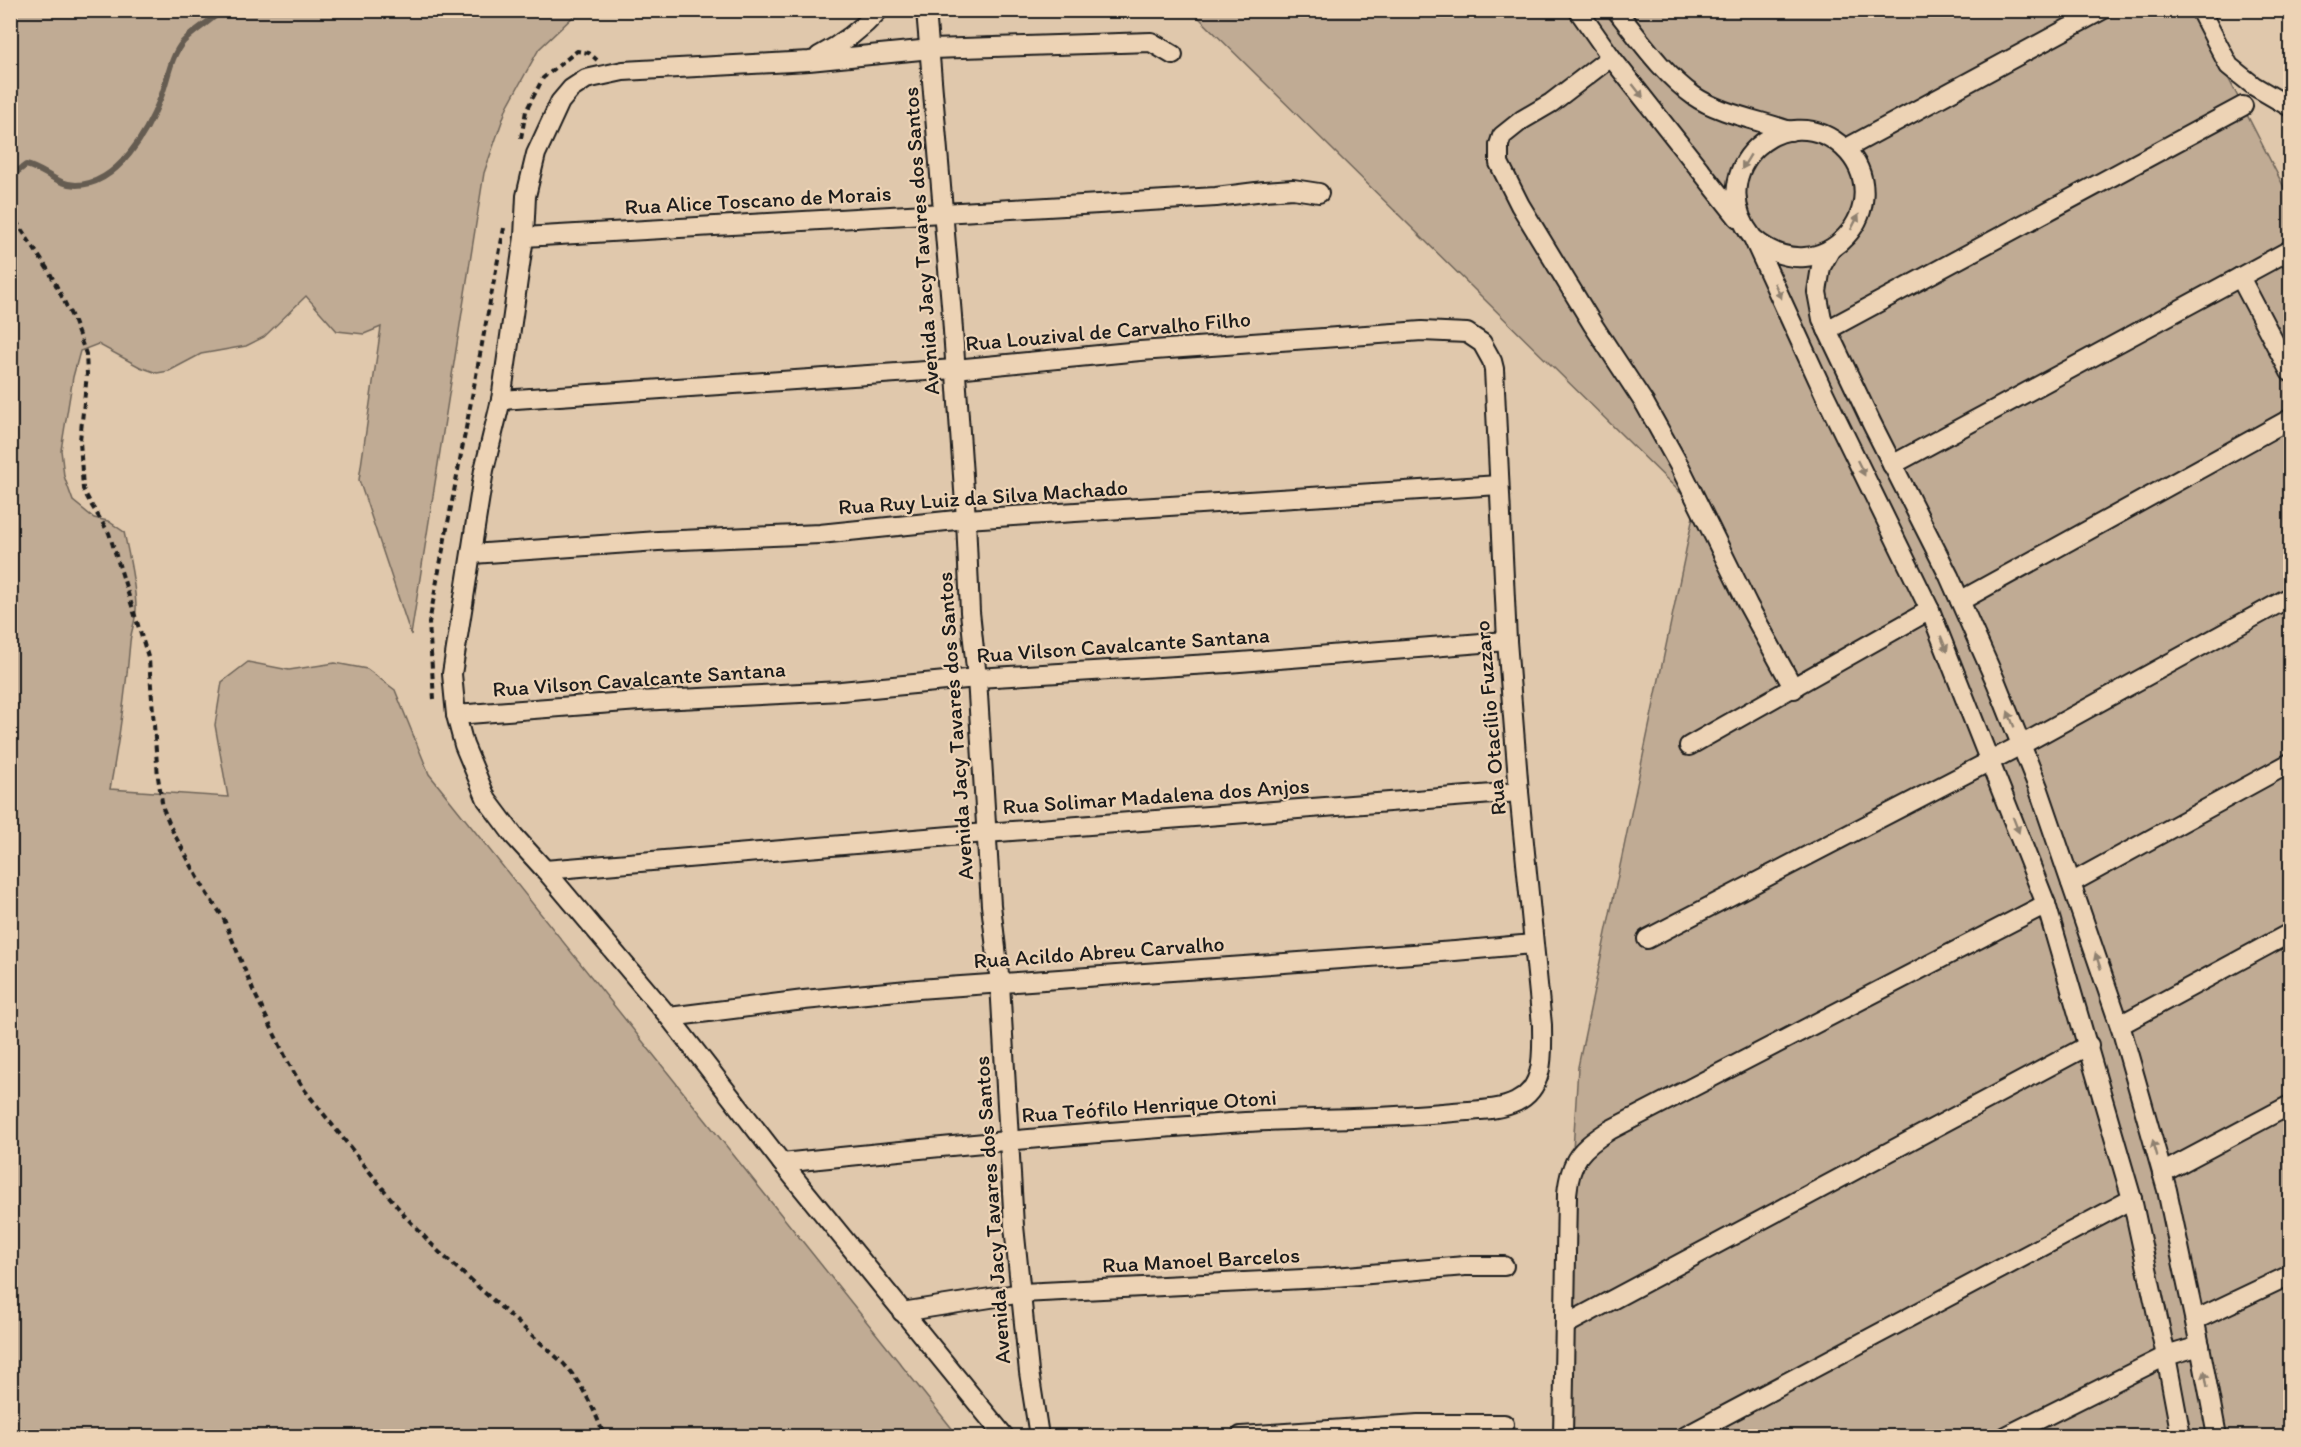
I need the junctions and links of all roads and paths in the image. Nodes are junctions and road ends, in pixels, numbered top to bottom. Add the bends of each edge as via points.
1 (879, 10) edge
2 (926, 10) edge
3 (1578, 10) edge
4 (1616, 10) edge
5 (2102, 10) edge
6 (2200, 10) edge
7 (931, 48) junction
8 (1173, 55) dead end
9 (1611, 57) junction
10 (809, 61) junction
11 (603, 74) junction
12 (2243, 106) dead end
13 (2290, 107) edge
14 (1790, 131) junction
15 (520, 146) dead end
16 (1845, 149) junction
17 (1319, 193) dead end
18 (10, 212) edge
19 (945, 214) junction
20 (504, 227) dead end
21 (1749, 233) junction
22 (524, 237) junction
23 (1831, 249) junction
24 (2290, 250) edge
25 (2240, 277) junction
26 (1827, 330) junction
27 (1467, 333) joint
28 (955, 369) junction
29 (2290, 372) edge
30 (501, 400) junction
31 (2290, 419) edge
32 (1892, 465) junction
33 (1499, 485) junction
34 (966, 519) junction
35 (472, 554) junction
36 (2290, 597) edge
37 (1960, 601) junction
38 (1930, 610) junction
39 (1507, 641) junction
40 (977, 678) junction
41 (1794, 689) junction
42 (434, 701) dead end
43 (456, 715) junction
44 (2021, 745) junction
45 (1689, 746) dead end
46 (1991, 760) junction
47 (2290, 763) edge
48 (1519, 792) junction
49 (986, 833) junction
50 (546, 870) junction
51 (2071, 883) junction
52 (2046, 904) junction
53 (2290, 933) edge
54 (1647, 939) dead end
55 (1533, 944) junction
56 (1000, 983) junction
57 (669, 1017) junction
58 (2120, 1025) junction
59 (2088, 1045) junction
60 (1518, 1101) joint
61 (2290, 1105) edge
62 (1009, 1140) junction
63 (783, 1162) junction
64 (2162, 1173) junction
65 (2132, 1199) junction
66 (1504, 1266) dead end
67 (2290, 1275) edge
68 (1022, 1293) junction
69 (902, 1312) junction
70 (2195, 1320) junction
71 (1565, 1325) junction
72 (2200, 1346) junction
73 (2166, 1356) junction
74 (1504, 1424) dead end
75 (604, 1437) edge
76 (1004, 1437) edge
77 (1040, 1437) edge
78 (1241, 1437) edge
79 (1563, 1437) edge
80 (1686, 1437) edge
81 (2006, 1437) edge
82 (2181, 1437) edge
83 (2217, 1437) edge

1 - 10 street via 839,46
2 - 7 street, Avenida Jacy Tavares dos Santos
3 - 9 street
4 - 14 street via 1650,54 1695,97
5 - 16 street
6 - 13 street via 2229,66
7 - 8 street via 1151,42
7 - 10 street
7 - 19 street, Avenida Jacy Tavares dos Santos
9 -> 21 street
9 - 41 street via 1502,136 1499,163 1593,326 1645,404
10 - 11 street
11 - 15 path via 596,57 577,51 543,78 526,111
11 - 22 street via 586,79 560,102 536,154 526,196
12 - 26 street
14 - 16 street via 1820,134
14 -> 21 street via 1763,142 1744,162 1736,195 1739,215
23 -> 16 street via 1852,230 1862,204 1860,174
17 - 19 street, Rua Alice Toscano de Morais via 1293,189
18 - 75 path via 50,273 86,354 80,440 83,489 109,533 149,660 157,766 163,808 172,830 223,917 253,990 303,1088 425,1237 563,1363 579,1384
19 - 22 street, Rua Alice Toscano de Morais
19 - 28 street, Avenida Jacy Tavares dos Santos
20 - 42 path via 429,623
21 - 23 street via 1776,254 1790,257 1804,258
21 -> 38 street
22 - 30 street
23 - 26 street via 1821,267 1816,292
24 - 25 street
25 - 29 street
25 - 32 street
26 - 32 street
27 - 28 street, Rua Louzival de Carvalho Filho via 1422,331
27 - 33 street, Rua Otacílio Fuzzaro via 1482,343 1492,361
28 - 30 street, Rua Louzival de Carvalho Filho
28 - 34 street, Avenida Jacy Tavares dos Santos
30 - 35 street via 484,470
31 - 37 street
32 - 37 street
33 - 34 street, Rua Ruy Luiz da Silva Machado
33 - 39 street, Rua Otacílio Fuzzaro
34 - 35 street, Rua Ruy Luiz da Silva Machado via 820,534 658,540
34 - 40 street, Avenida Jacy Tavares dos Santos
35 - 43 street via 452,674
36 - 44 street
44 -> 37 street
38 - 41 street
38 -> 46 street
39 - 40 street, Rua Vilson Cavalcante Santana
39 - 48 street, Rua Otacílio Fuzzaro
40 - 43 street, Rua Vilson Cavalcante Santana via 841,691
40 - 49 street, Avenida Jacy Tavares dos Santos
41 - 45 street
43 - 50 street via 487,800
44 - 46 street
44 - 51 street
46 -> 52 street
46 - 54 street
47 - 51 street
48 - 49 street, Rua Solimar Madalena dos Anjos
48 - 55 street, Rua Otacílio Fuzzaro
49 - 50 street, Rua Solimar Madalena dos Anjos
49 - 56 street, Avenida Jacy Tavares dos Santos
50 - 57 street
58 -> 51 street
52 - 59 street
52 - 71 street via 1592,1141 1577,1156 1569,1174
53 - 58 street
55 - 56 street, Rua Acildo Abreu Carvalho
55 - 60 street, Rua Otacílio Fuzzaro via 1542,1058 1539,1076
56 - 57 street, Rua Acildo Abreu Carvalho via 804,1000
56 - 62 street, Avenida Jacy Tavares dos Santos
57 - 63 street
64 -> 58 street
59 - 65 street
59 - 71 street
60 - 62 street, Rua Teófilo Henrique Otoni via 1495,1108 1430,1114 1246,1122
61 - 64 street
62 - 63 street, Rua Teófilo Henrique Otoni
62 - 68 street, Avenida Jacy Tavares dos Santos
63 - 69 street
64 - 70 street
65 - 73 street
65 - 80 street
66 - 68 street, Rua Manoel Barcelos
67 - 70 street
68 - 69 street, Rua Manoel Barcelos
68 - 77 street, Avenida Jacy Tavares dos Santos
69 - 76 street
70 - 72 street
71 - 79 street
72 - 73 street
83 -> 72 street
73 - 81 street
73 - 82 street
74 - 78 street via 1418,1424

